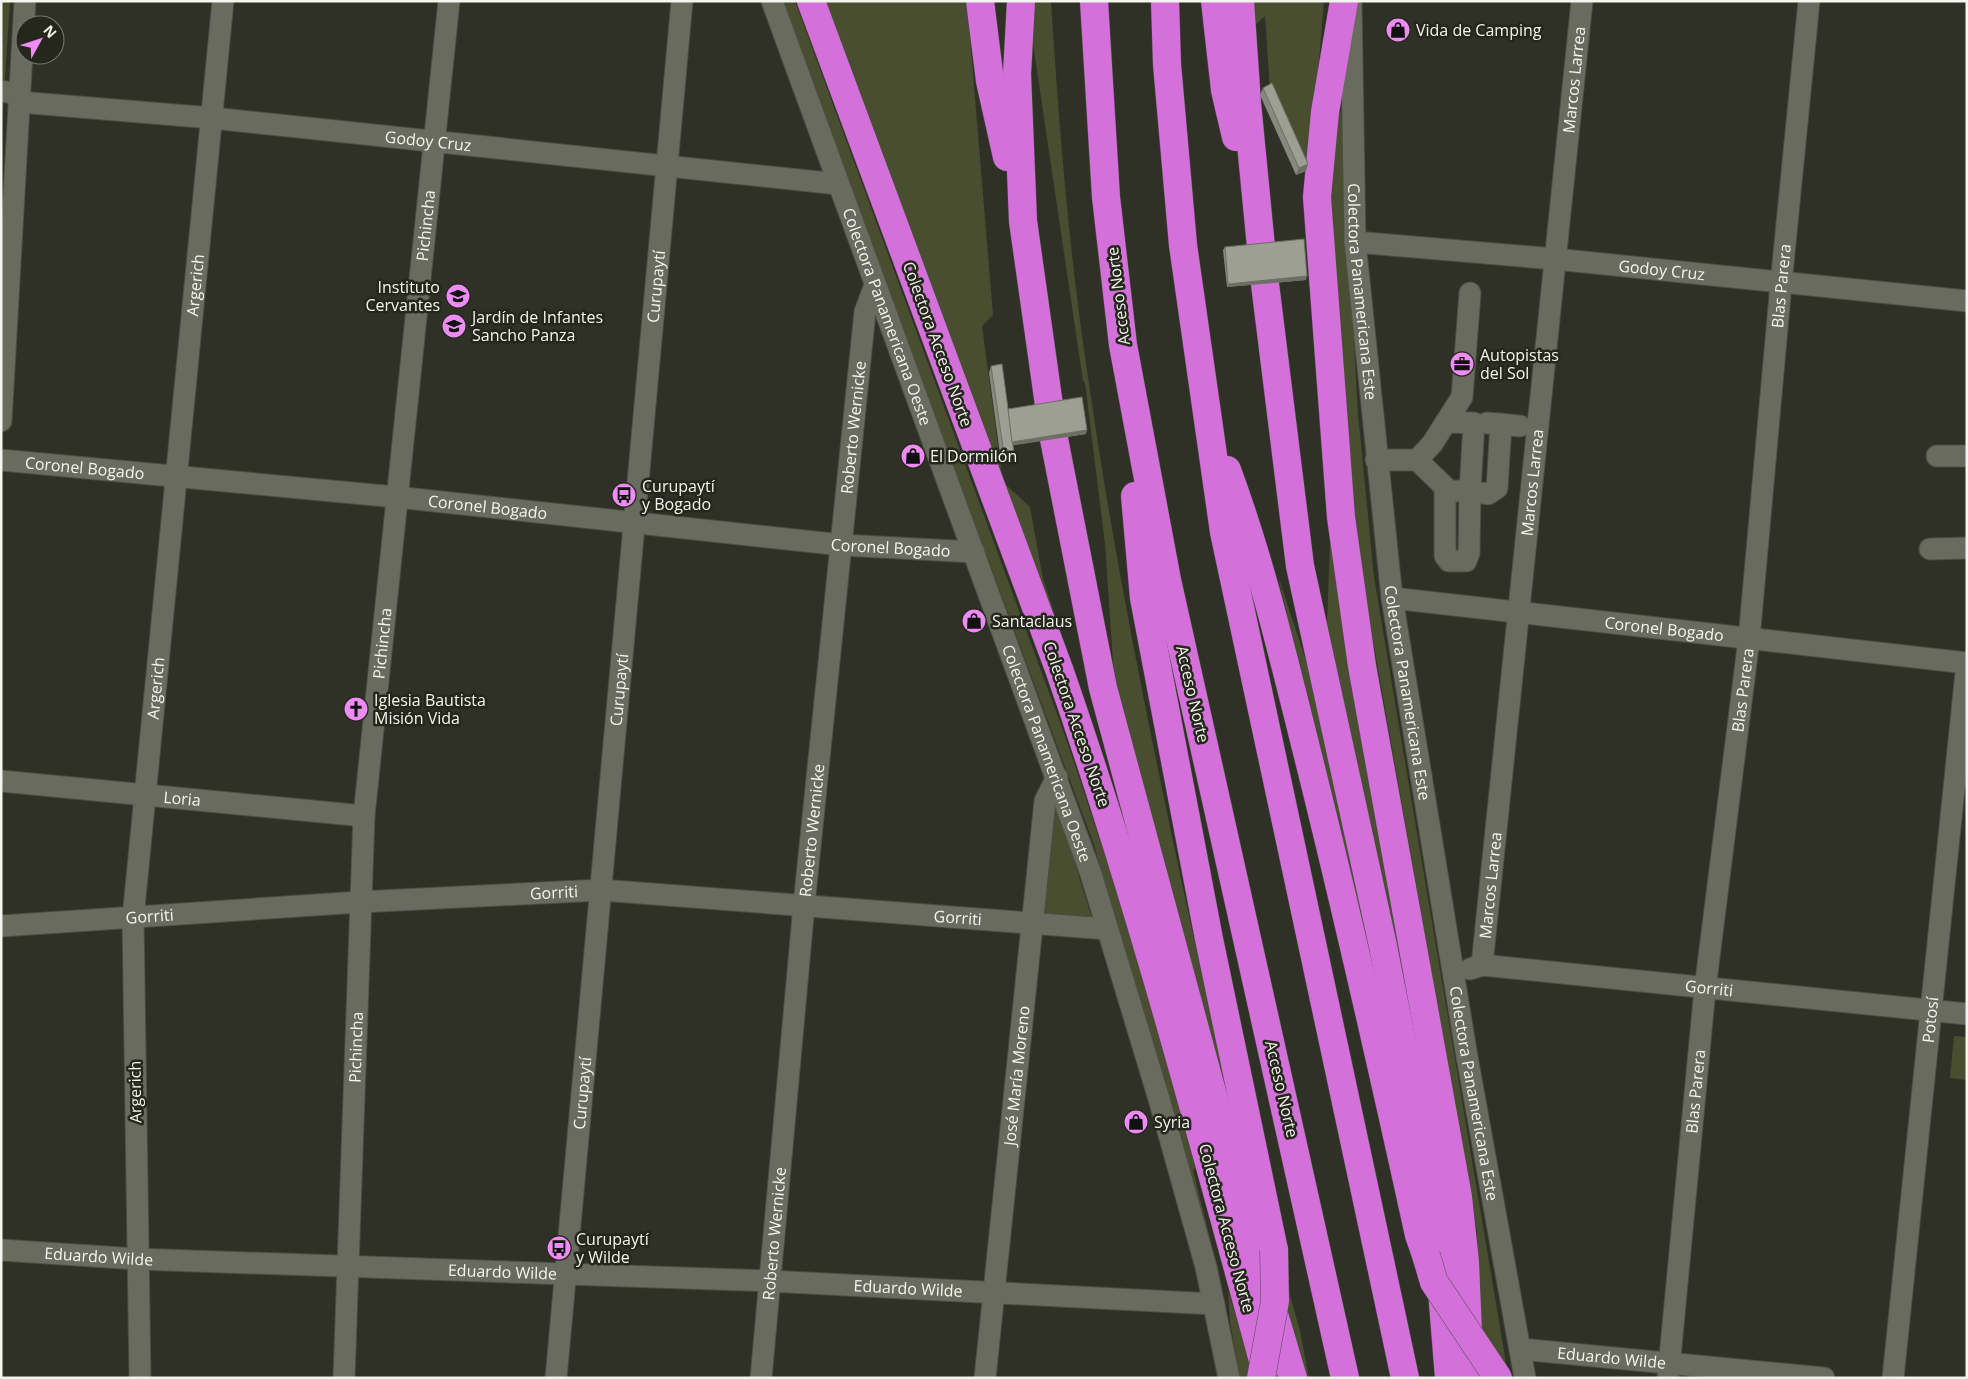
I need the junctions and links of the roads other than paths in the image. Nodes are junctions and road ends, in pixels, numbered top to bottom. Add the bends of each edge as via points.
1 (24, 1) edge
2 (223, 1) edge
3 (449, 1) edge
4 (682, 1) edge
5 (772, 1) edge
6 (810, 1) edge
7 (980, 1) edge
8 (1020, 1) edge
9 (1094, 1) edge
10 (1165, 1) edge
11 (1215, 1) edge
12 (1240, 1) edge
13 (1344, 1) edge
14 (1351, 1) edge
15 (1582, 1) edge
16 (1809, 1) edge
17 (13, 95) edge
18 (212, 118) junction
19 (434, 143) junction
20 (667, 167) junction
21 (838, 184) junction
22 (1255, 195) junction
23 (1022, 221) junction
24 (1355, 242) junction
25 (1261, 247) edge
26 (1555, 259) junction
27 (1265, 284) edge
28 (1781, 284) junction
29 (875, 285) junction
30 (1470, 293) dead end
31 (1967, 301) edge
32 (1123, 345) junction
33 (1049, 406) edge
34 (1, 420) edge
35 (1447, 422) junction
36 (1474, 423) junction
37 (1209, 424) junction
38 (1054, 439) edge
39 (1937, 456) dead end
40 (1967, 456) edge
41 (1, 460) edge
42 (1376, 460) junction
43 (1417, 460) junction
44 (175, 476) junction
45 (1445, 487) junction
46 (1470, 492) junction
47 (396, 497) junction
48 (634, 524) junction
49 (842, 545) junction
50 (1967, 548) edge
51 (1930, 549) dead end
52 (974, 552) junction
53 (1392, 598) junction
54 (1518, 612) junction
55 (1749, 640) junction
56 (1967, 663) edge
57 (1057, 777) junction
58 (1, 781) edge
59 (144, 795) junction
60 (364, 816) junction
61 (601, 890) junction
62 (360, 902) junction
63 (804, 906) junction
64 (133, 918) junction
65 (1034, 921) junction
66 (1, 926) edge
67 (1107, 928) junction
68 (1482, 965) junction
69 (1454, 976) junction
70 (1705, 989) junction
71 (1931, 1010) junction
72 (1967, 1014) edge
73 (1, 1250) edge
74 (137, 1259) junction
75 (347, 1264) junction
76 (566, 1274) junction
77 (769, 1281) junction
78 (994, 1294) junction
79 (1214, 1304) junction
80 (1520, 1349) junction
81 (1669, 1370) edge
82 (140, 1378) edge
83 (344, 1378) edge
84 (556, 1378) edge
85 (761, 1378) edge
86 (985, 1378) edge
87 (1229, 1378) edge
88 (1261, 1378) edge
89 (1268, 1378) edge
90 (1293, 1378) edge
91 (1345, 1378) edge
92 (1405, 1378) edge
93 (1450, 1378) edge
94 (1470, 1378) edge
95 (1498, 1378) edge
96 (1525, 1378) edge
97 (1824, 1378) edge
98 (1894, 1378) edge

1 - 17 street
2 - 18 street, Argerich
3 - 19 street, Pichincha
4 - 20 street, Curupaytí
5 - 21 street, Colectora Panamericana Oeste
6 - 89 highway, Colectora Acceso Norte via 1093,767 1194,1107
7 - 23 highway via 994,103
8 - 23 highway via 1017,74
9 - 32 highway, Acceso Norte via 1106,197
10 - 37 highway via 1184,245
11 - 22 highway via 1228,103
12 - 22 highway
13 - 94 highway via 1325,112 1317,197 1341,517 1362,666 1458,1197 1465,1262
14 - 24 street, Colectora Panamericana Este
15 - 26 street, Marcos Larrea
16 - 28 street, Blas Parera
17 - 18 street, Godoy Cruz
17 - 34 street
18 - 19 street, Godoy Cruz
18 - 44 street, Argerich
19 - 20 street, Godoy Cruz
19 - 47 street, Pichincha
20 - 21 street, Godoy Cruz
20 - 48 street, Curupaytí
21 - 29 street, Colectora Panamericana Oeste
22 - 25 highway
23 - 33 highway
24 - 26 street, Godoy Cruz
24 - 42 street, Colectora Panamericana Este
26 - 28 street, Godoy Cruz
26 - 54 street, Marcos Larrea
27 - 93 highway via 1300,566 1383,946 1436,1216
28 - 31 street, Godoy Cruz
28 - 55 street, Blas Parera
29 - 49 street, Roberto Wernicke via 865,312
29 - 52 street, Colectora Panamericana Oeste
30 - 35 street via 1462,397
32 - 88 highway, bridge via 1144,598 1208,939 1274,1250 1275,1301
32 - 91 highway, Acceso Norte via 1167,580
35 - 36 street
35 - 43 street
36 - 46 street
36 - 46 street via 1511,425 1498,488 1488,494
37 - 92 highway via 1224,532
37 - 95 highway, bridge via 1247,525 1276,628 1344,900 1419,1235 1434,1282
38 - 90 highway via 1103,688 1252,1240
39 - 40 street
41 - 44 street, Coronel Bogado
42 - 43 street
42 - 53 street, Colectora Panamericana Este
43 - 45 street via 1431,470
44 - 47 street, Coronel Bogado
44 - 59 street, Argerich
45 - 46 street via 1450,491
45 - 46 street via 1445,556 1449,561 1466,561 1468,557
47 - 48 street, Coronel Bogado
47 - 60 street, Pichincha
48 - 49 street, Coronel Bogado
48 - 61 street, Curupaytí
49 - 52 street, Coronel Bogado
49 - 63 street, Roberto Wernicke
50 - 51 street
52 - 57 street, Colectora Panamericana Oeste
53 - 54 street, Coronel Bogado
53 - 69 street, Colectora Panamericana Este
54 - 55 street, Coronel Bogado
54 - 68 street, Marcos Larrea
55 - 56 street, Coronel Bogado
55 - 70 street, Blas Parera
56 - 71 street, Potosí
57 - 65 street, José María Moreno via 1045,801
57 - 67 street, Colectora Panamericana Oeste
58 - 59 street, Loria
59 - 60 street, Loria
59 - 64 street, Argerich
60 - 62 street, Pichincha
61 - 62 street, Gorriti
61 - 63 street, Gorriti
61 - 76 street, Curupaytí
62 - 64 street, Gorriti
62 - 75 street, Pichincha
63 - 65 street, Gorriti
63 - 77 street, Roberto Wernicke
64 - 66 street, Gorriti
64 - 74 street, Argerich
65 - 67 street, Gorriti
65 - 78 street, José María Moreno
67 - 79 street, Colectora Panamericana Oeste via 1159,1099
68 - 69 street, Gorriti
68 - 70 street, Gorriti
69 - 80 street, Colectora Panamericana Este
70 - 71 street, Gorriti
70 - 81 street, Blas Parera
71 - 72 street, Gorriti
71 - 98 street, Potosí
73 - 74 street, Eduardo Wilde
74 - 75 street, Eduardo Wilde
74 - 82 street, Argerich
75 - 76 street, Eduardo Wilde
75 - 83 street, Pichincha
76 - 77 street, Eduardo Wilde
76 - 84 street, Curupaytí
77 - 78 street, Eduardo Wilde
77 - 85 street, Roberto Wernicke
78 - 79 street, Eduardo Wilde
78 - 86 street, José María Moreno
79 - 87 street, Colectora Panamericana Oeste
80 - 81 street, Eduardo Wilde
80 - 96 street, Colectora Panamericana Este
81 - 97 street, Eduardo Wilde

